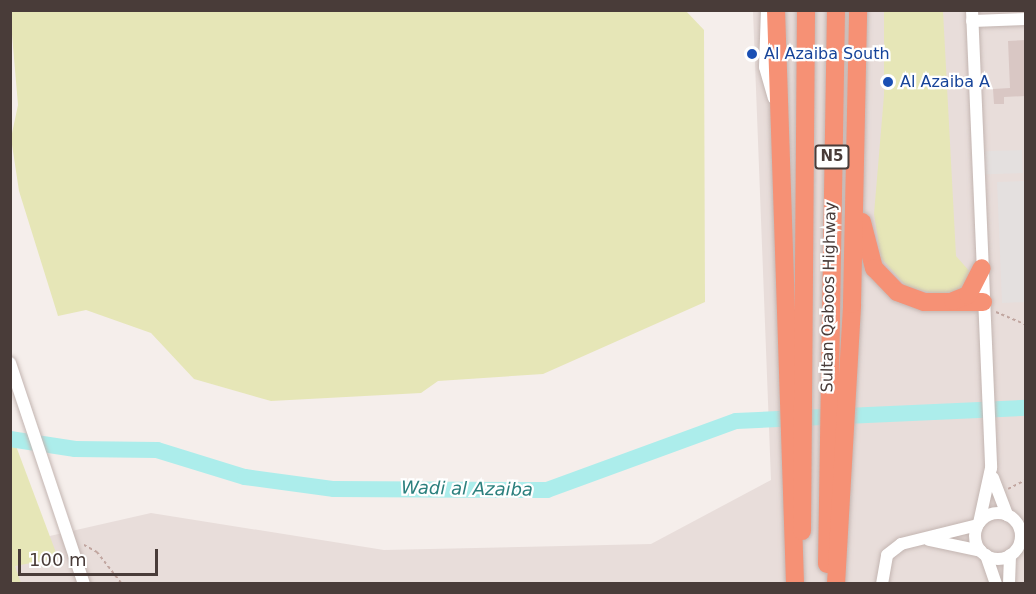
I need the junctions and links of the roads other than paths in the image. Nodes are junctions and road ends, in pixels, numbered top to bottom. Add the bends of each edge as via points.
1 (767, 10) edge
2 (776, 10) edge
3 (782, 10) edge
4 (807, 10) edge
5 (858, 10) edge
6 (866, 10) edge
7 (836, 11) edge
8 (972, 16) edge
9 (1026, 19) edge
10 (778, 35) junction
11 (859, 61) junction
12 (780, 109) junction
13 (856, 144) junction
14 (982, 268) junction
15 (952, 302) junction
16 (983, 305) junction
17 (10, 363) edge
18 (991, 468) junction
19 (796, 495) junction
20 (834, 497) junction
21 (1016, 520) edge
22 (979, 524) junction
23 (922, 539) junction
24 (1017, 552) edge
25 (984, 553) junction
26 (84, 584) edge
27 (795, 584) edge
28 (802, 584) edge
29 (827, 584) edge
30 (836, 584) edge
31 (882, 584) edge
32 (996, 584) edge
33 (1009, 584) edge

1 - 12 street via 765,68
2 - 10 highway
3 - 10 highway
4 - 19 highway, Sultan Qaboos Highway / N5
5 - 11 highway
6 - 11 highway
7 - 20 highway, Sultan Qaboos Highway / N5 via 828,302
8 - 9 street
8 - 14 street
10 - 12 highway
11 - 13 highway
12 - 19 highway via 786,204 782,293
13 - 15 highway via 863,233 874,268 897,292 924,302
13 - 20 highway via 852,304
14 - 15 highway via 968,295
14 - 16 street
15 - 16 highway
16 - 18 street
17 - 26 street
18 - 21 street via 998,495
18 - 22 street
19 - 27 highway
19 - 28 highway, Sultan Qaboos Highway / N5
20 - 29 highway, Sultan Qaboos Highway / N5
20 - 30 highway
21 - 22 street via 989,515
21 - 24 street via 1021,534
22 - 23 street
22 - 25 street via 976,540
23 - 25 street
23 - 31 street via 901,544 887,555
24 - 25 street
24 - 33 street
25 - 32 street

